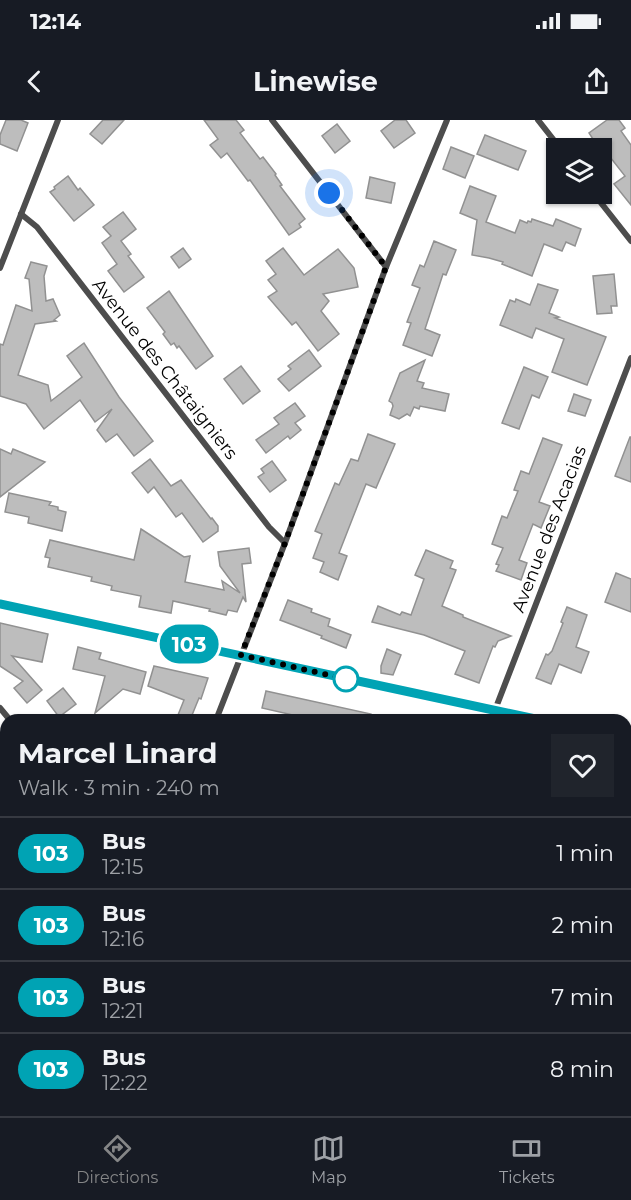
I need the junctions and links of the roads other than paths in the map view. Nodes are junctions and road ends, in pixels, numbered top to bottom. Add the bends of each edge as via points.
1 (58, 120) edge
2 (272, 120) edge
3 (447, 120) edge
4 (538, 120) edge
5 (552, 138) edge
6 (602, 204) edge
7 (21, 214) junction
8 (631, 242) edge
9 (386, 267) junction
10 (0, 268) edge
11 (631, 358) edge
12 (285, 543) junction
13 (0, 604) edge
14 (241, 655) junction
15 (495, 710) junction
16 (218, 714) edge
17 (513, 714) edge

1 - 7 street
2 - 9 street
3 - 9 street
4 - 5 street
6 - 8 street
7 - 10 street
7 - 12 street, Avenue des Châtaigniers via 37,227
9 - 12 street
11 - 15 street, Avenue des Acacias
12 - 14 street
13 - 14 street
14 - 15 street
14 - 16 street
15 - 17 street

